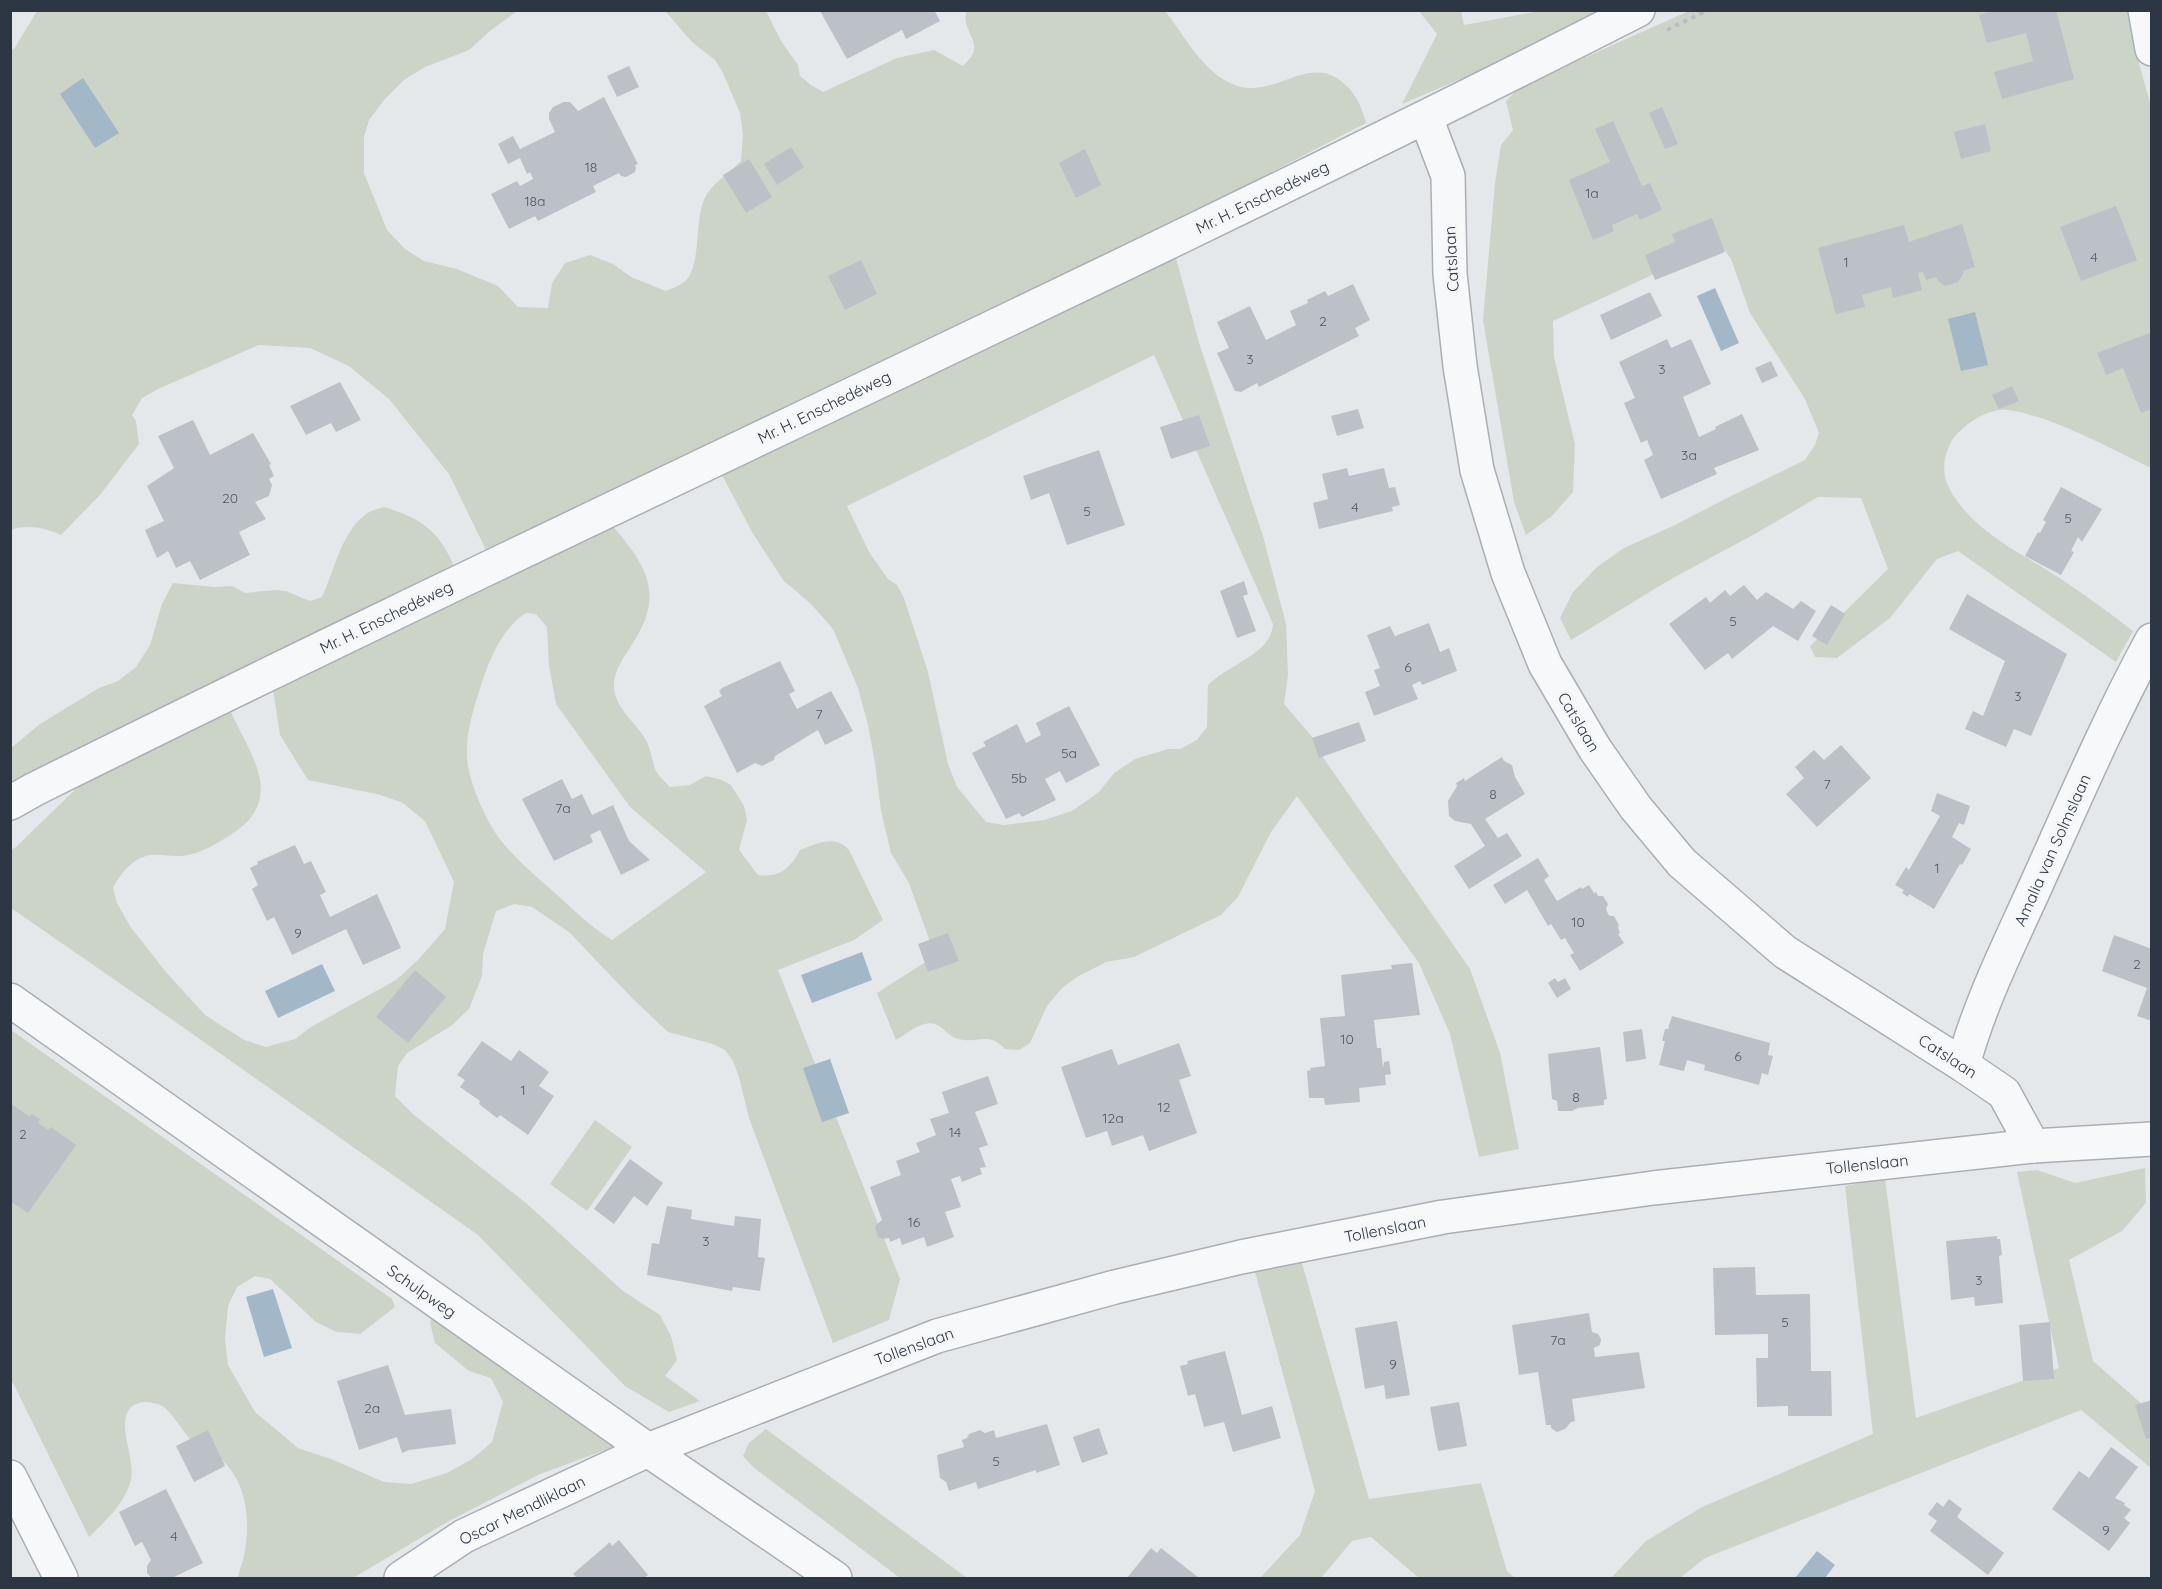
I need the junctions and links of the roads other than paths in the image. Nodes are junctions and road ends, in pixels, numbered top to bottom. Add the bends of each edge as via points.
1 (1638, 10) edge
2 (2145, 10) edge
3 (2151, 49) edge
4 (1426, 118) junction
5 (2151, 640) edge
6 (10, 803) edge
7 (10, 1000) edge
8 (1963, 1065) junction
9 (2151, 1139) edge
10 (2033, 1146) junction
11 (648, 1450) junction
12 (10, 1477) edge
13 (61, 1578) edge
14 (401, 1578) edge
15 (835, 1578) edge

1 - 4 street, Mr. H. Enschedéweg
2 - 3 street
4 - 6 street, Mr. H. Enschedéweg via 236,689
4 - 8 street, Catslaan via 1448,176 1450,274 1477,470 1508,573 1545,664 1595,749 1636,808 1682,862 1785,952
5 - 8 street, Amalia van Solmslaan via 2118,703 1994,978 1971,1033
7 - 11 street, Schulpweg
8 - 10 street, Catslaan via 2004,1093
9 - 10 street, Tollenslaan
10 - 11 street, Tollenslaan via 1653,1188 1443,1217 1241,1257 937,1336
11 - 14 street, Oscar Mendliklaan via 464,1536
11 - 15 street, Schulpweg
12 - 13 street

